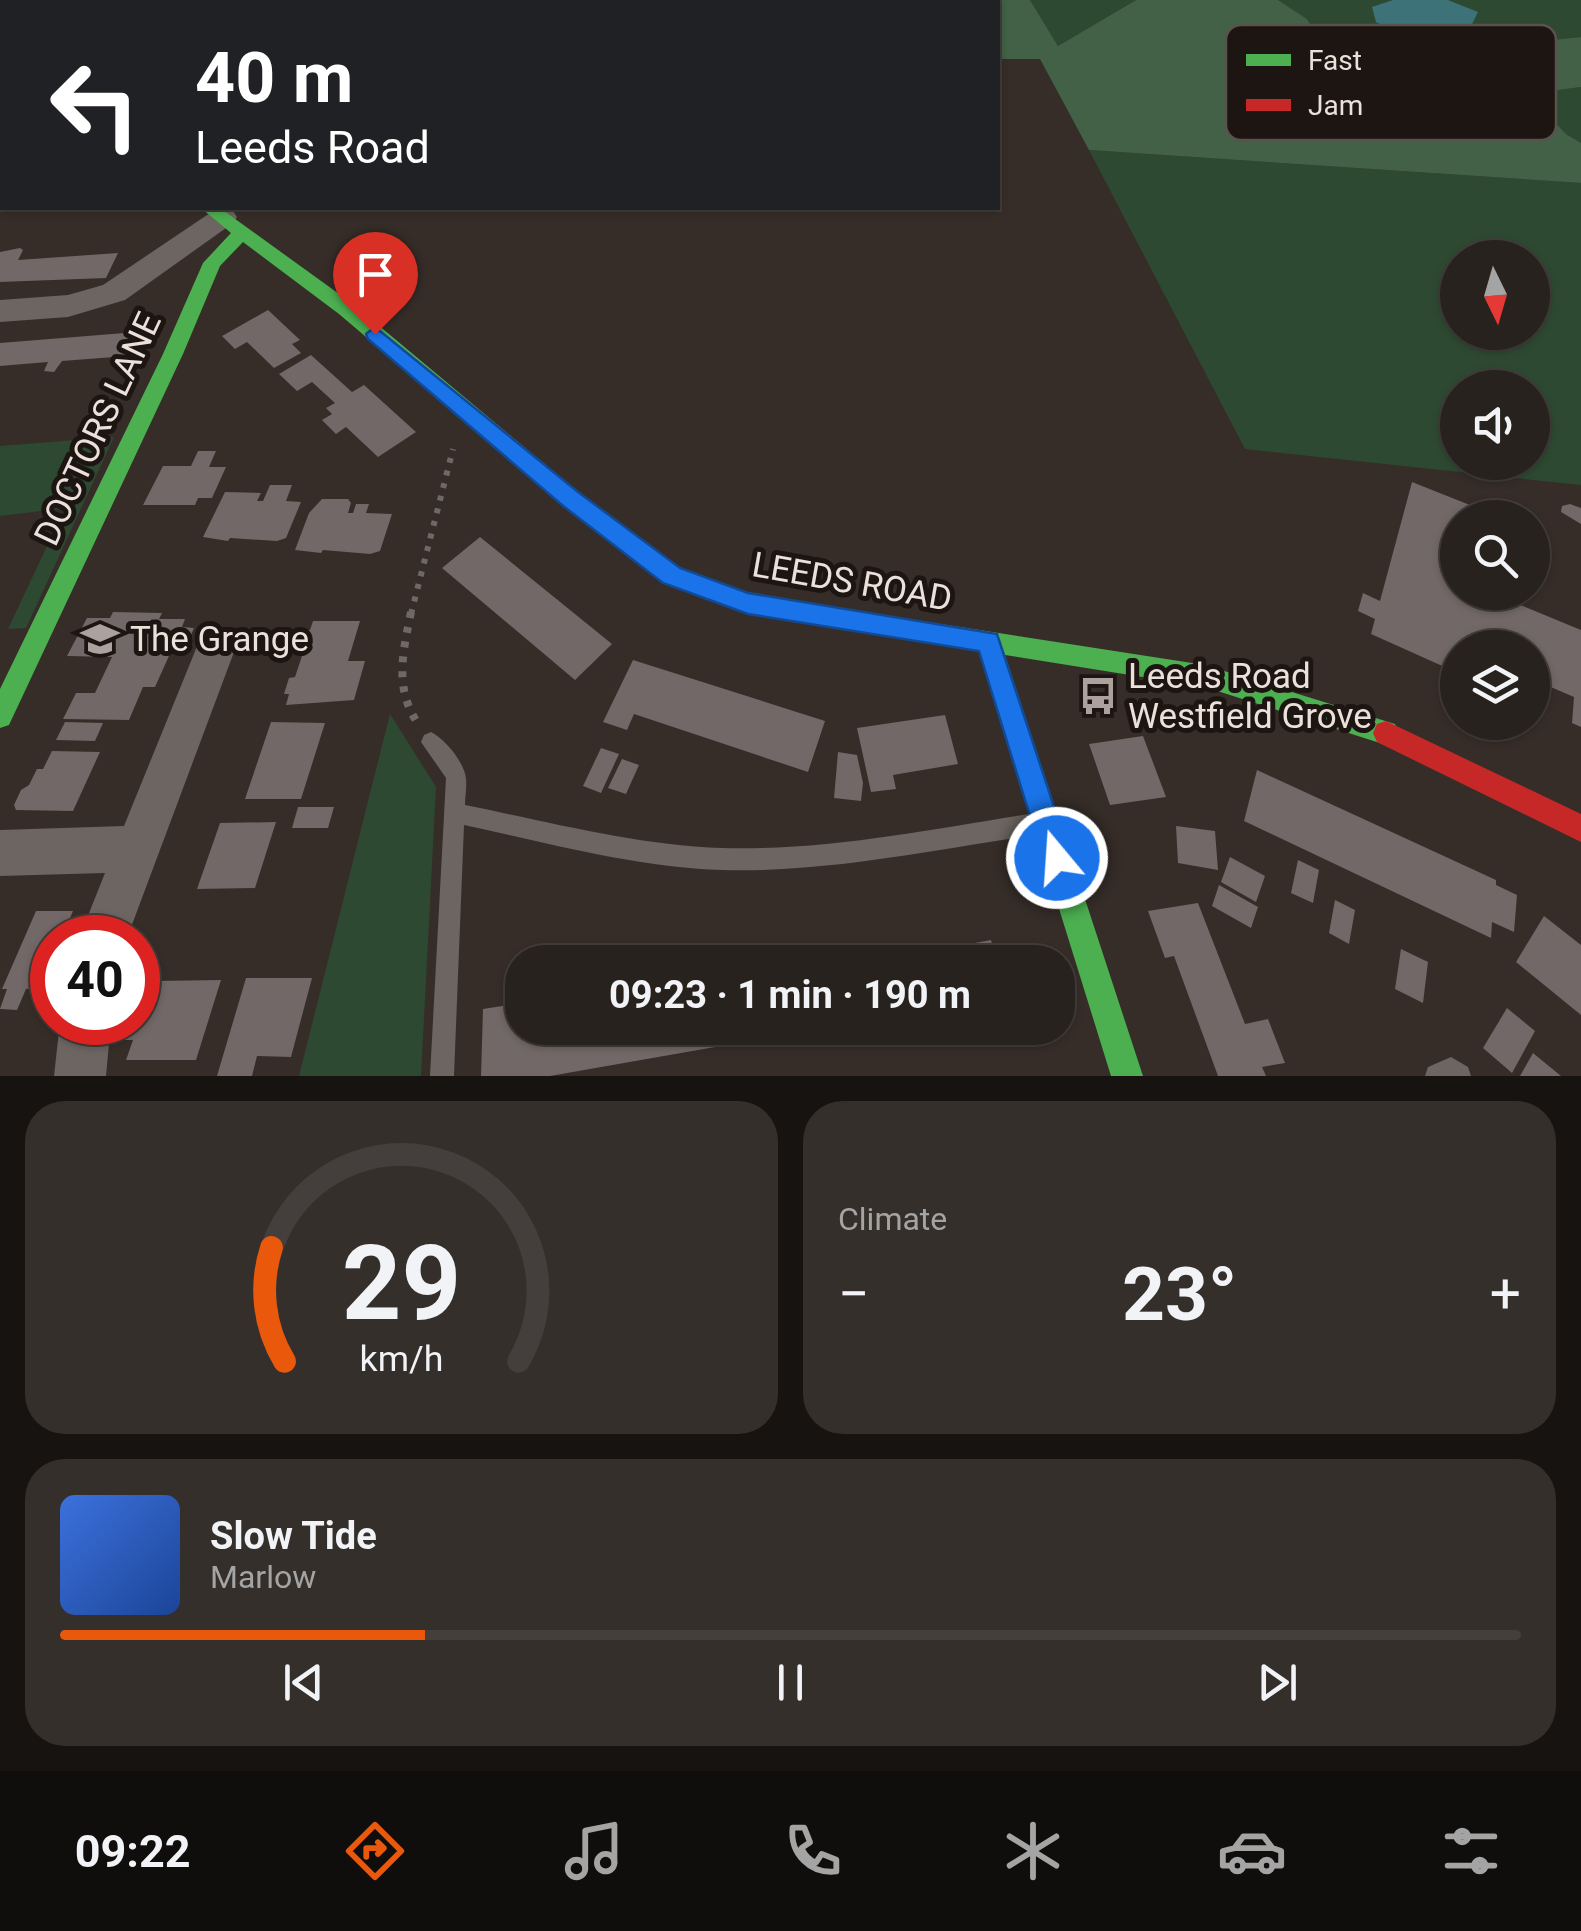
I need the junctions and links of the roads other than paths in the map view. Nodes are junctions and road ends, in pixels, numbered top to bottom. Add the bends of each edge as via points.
1 (225, 219) edge
2 (0, 311) edge
3 (988, 642) junction
4 (214, 652) dead end
5 (0, 716) edge
6 (430, 742) road end
7 (455, 813) junction
8 (1579, 821) edge
9 (1046, 823) junction
10 (136, 849) junction
11 (0, 853) edge
12 (112, 915) edge
13 (83, 1045) edge
14 (1117, 1074) edge
15 (80, 1076) edge
16 (442, 1076) edge
17 (1436, 1076) edge
18 (1459, 1076) edge

1 - 2 street via 114,294 68,306
1 - 3 street, LEEDS ROAD via 346,309 672,576 748,604
1 - 5 street, DOCTORS LANE via 173,354
3 - 8 street, LEEDS ROAD via 1205,676 1382,732
3 - 9 street
4 - 10 street
6 - 7 lane via 456,774
7 - 9 lane via 724,860
7 - 16 lane
9 - 14 street
10 - 11 street
10 - 12 street
13 - 15 street
17 - 18 lane via 1451,1069

